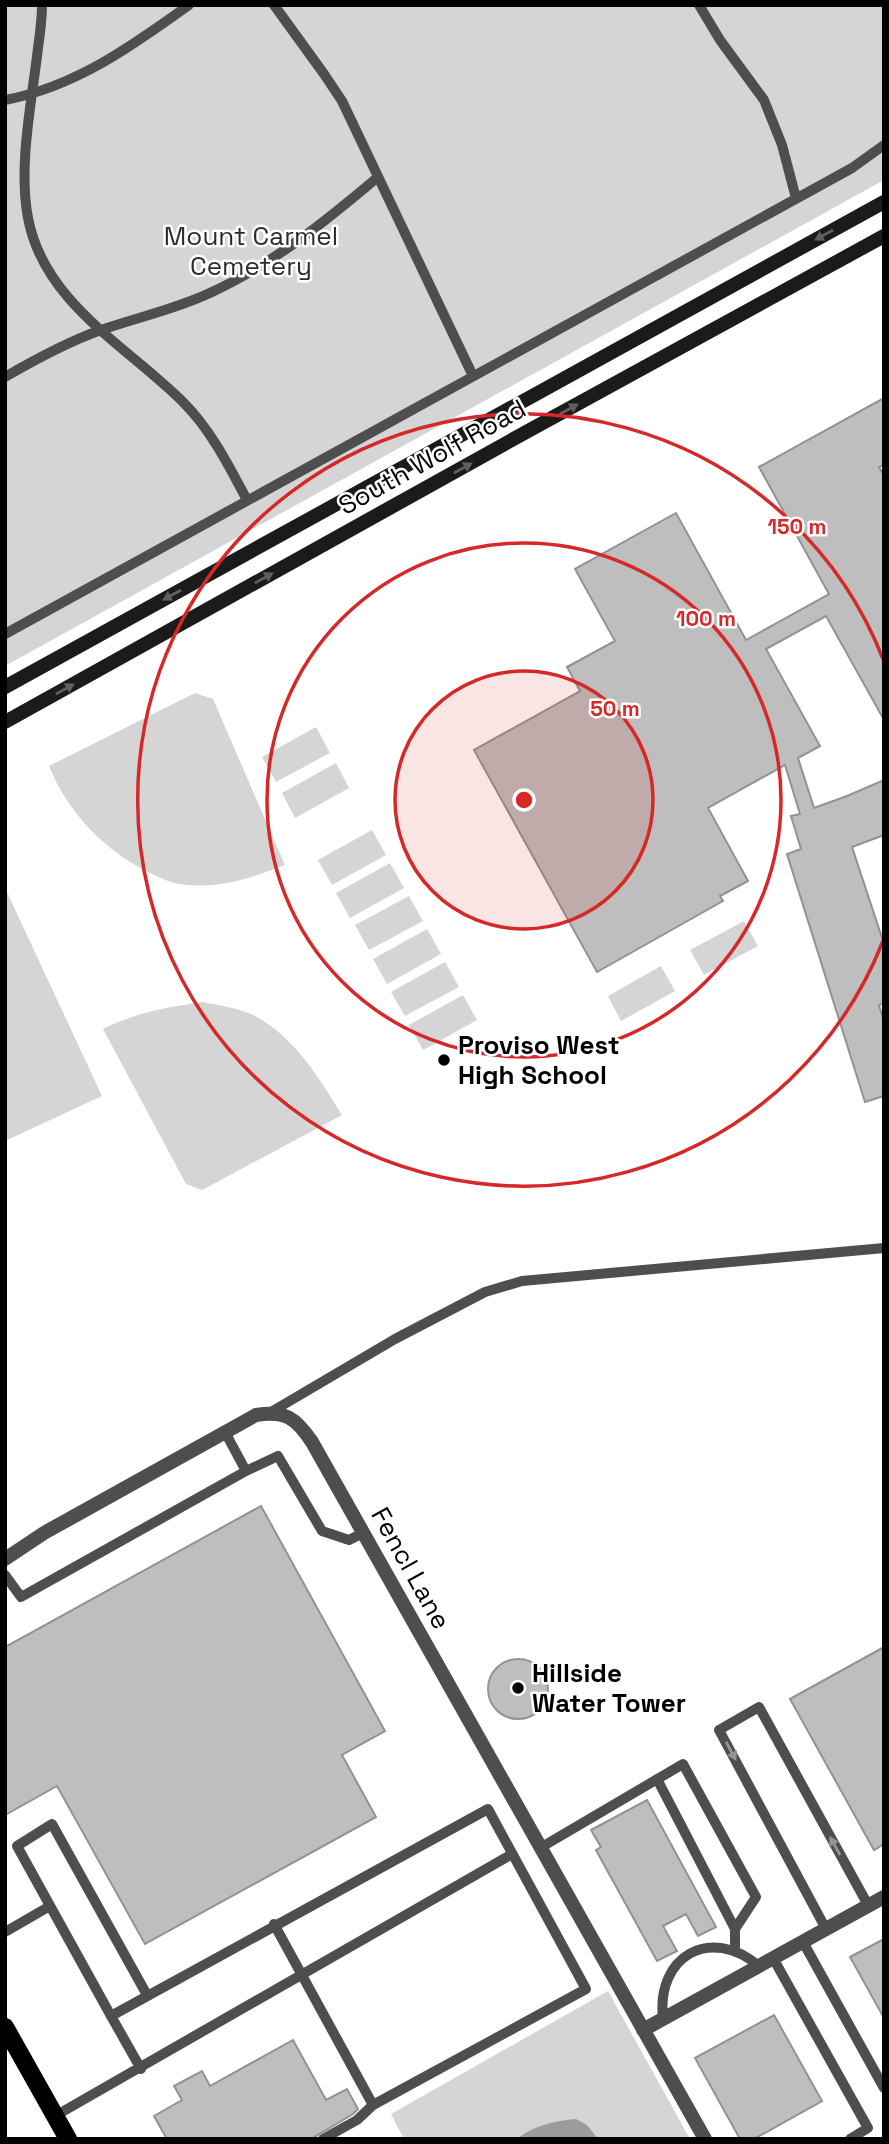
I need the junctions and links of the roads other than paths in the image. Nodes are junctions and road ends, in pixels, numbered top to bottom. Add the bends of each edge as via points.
1 (42, 5) edge
2 (189, 5) edge
3 (274, 5) edge
4 (699, 5) edge
5 (33, 94) junction
6 (5, 100) edge
7 (884, 145) edge
8 (378, 177) junction
9 (796, 198) junction
10 (884, 202) edge
11 (884, 236) edge
12 (100, 330) junction
13 (473, 376) junction
14 (5, 377) edge
15 (247, 500) junction
16 (5, 634) edge
17 (5, 687) edge
18 (5, 722) edge
19 (884, 1248) edge
20 (271, 1412) junction
21 (225, 1432) junction
22 (246, 1471) junction
23 (363, 1533) junction
24 (5, 1559) edge
25 (5, 1575) edge
26 (657, 1779) junction
27 (540, 1848) junction
28 (512, 1854) junction
29 (884, 1897) edge
30 (868, 1905) junction
31 (50, 1906) junction
32 (274, 1924) junction
33 (826, 1928) junction
34 (735, 1929) junction
35 (5, 1932) edge
36 (803, 1941) junction
37 (735, 1950) junction
38 (773, 1958) junction
39 (759, 1965) junction
40 (301, 1975) junction
41 (147, 1995) junction
42 (111, 2015) junction
43 (663, 2019) junction
44 (5, 2027) edge
45 (643, 2030) junction
46 (141, 2069) junction
47 (884, 2088) edge
48 (373, 2105) junction
49 (55, 2116) junction
50 (68, 2139) edge
51 (323, 2139) edge
52 (705, 2139) edge
53 (850, 2139) edge

1 - 5 lane
2 - 5 lane via 112,58
3 - 8 lane via 338,95
4 - 9 lane via 764,100
5 - 6 lane
5 - 12 lane via 25,187 32,232 52,276
7 - 9 lane
8 - 12 lane via 314,229 234,281 195,300
8 - 13 lane
9 - 13 lane
10 -> 17 main road, South Wolf Road
18 -> 11 main road, South Wolf Road
12 - 14 lane
12 - 15 lane via 185,405 220,452
13 - 15 lane
15 - 16 lane
19 - 20 lane via 522,1281 485,1292
20 - 21 street
20 - 23 street, Fencl Lane via 293,1419 304,1429
21 - 22 lane
21 - 24 street via 44,1532
22 - 23 lane via 278,1456 322,1531 349,1540
22 - 25 lane via 21,1597
23 - 27 street, Fencl Lane
26 - 27 lane
26 - 34 lane
26 - 34 lane via 683,1764 756,1897
27 - 45 street, Fencl Lane
28 - 32 lane via 488,1809
28 - 40 lane
28 - 48 lane via 586,1989
29 - 30 street
30 - 33 street
30 -> 33 lane via 759,1707 719,1730
31 - 35 lane
31 - 41 lane via 17,1846 52,1824
31 - 42 lane
32 - 40 lane
32 - 41 lane
33 - 36 street
34 - 37 lane
36 - 38 street
36 - 47 lane
37 - 39 lane
37 - 43 lane via 708,1947 675,1965 665,1981
38 - 39 street
38 - 53 lane via 868,2128
39 - 43 street
40 - 46 lane
40 - 48 lane
41 - 42 lane
42 - 46 lane
43 - 45 street
44 - 49 main road
45 - 52 street, Fencl Lane
46 - 49 lane
48 - 51 lane via 358,2120
49 - 50 main road

